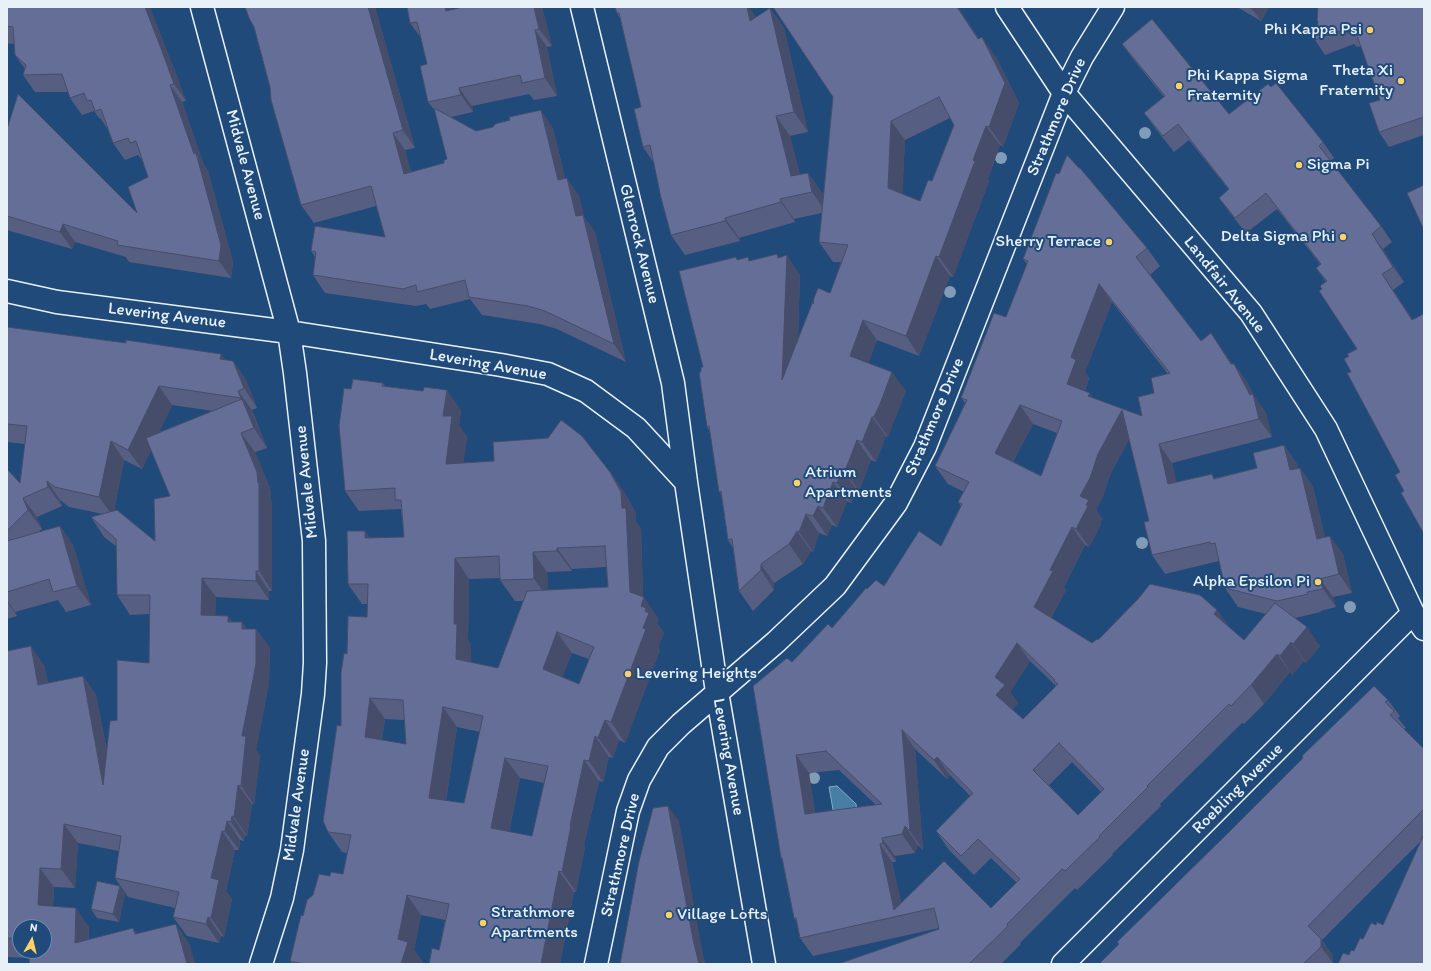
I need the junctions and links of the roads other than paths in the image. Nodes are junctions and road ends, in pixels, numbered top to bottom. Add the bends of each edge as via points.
1 (202, 7) edge
2 (582, 7) edge
3 (1007, 7) edge
4 (1113, 7) edge
5 (1064, 94) junction
6 (7, 290) edge
7 (289, 332) junction
8 (686, 482) junction
9 (1418, 621) edge
10 (717, 692) junction
11 (261, 964) edge
12 (596, 964) edge
13 (764, 964) edge
14 (1062, 964) edge

1 - 7 street, Midvale Avenue
2 - 8 street, Glenrock Avenue via 673,383
3 - 5 street, Landfair Avenue
4 - 5 street, Strathmore Drive via 1082,57
5 - 9 street, Landfair Avenue via 1251,313 1326,429
5 - 10 street, Strathmore Drive via 925,448 896,503 835,586 776,642
6 - 7 street, Levering Avenue via 57,302
7 - 8 street, Levering Avenue via 548,374 586,391 636,428
7 - 11 street, Midvale Avenue via 314,541 314,686 292,850 282,898
8 - 10 street, Levering Avenue
9 - 14 street, Roebling Avenue
10 - 12 street, Strathmore Drive via 658,747 639,780 628,811
10 - 13 street, Levering Avenue

